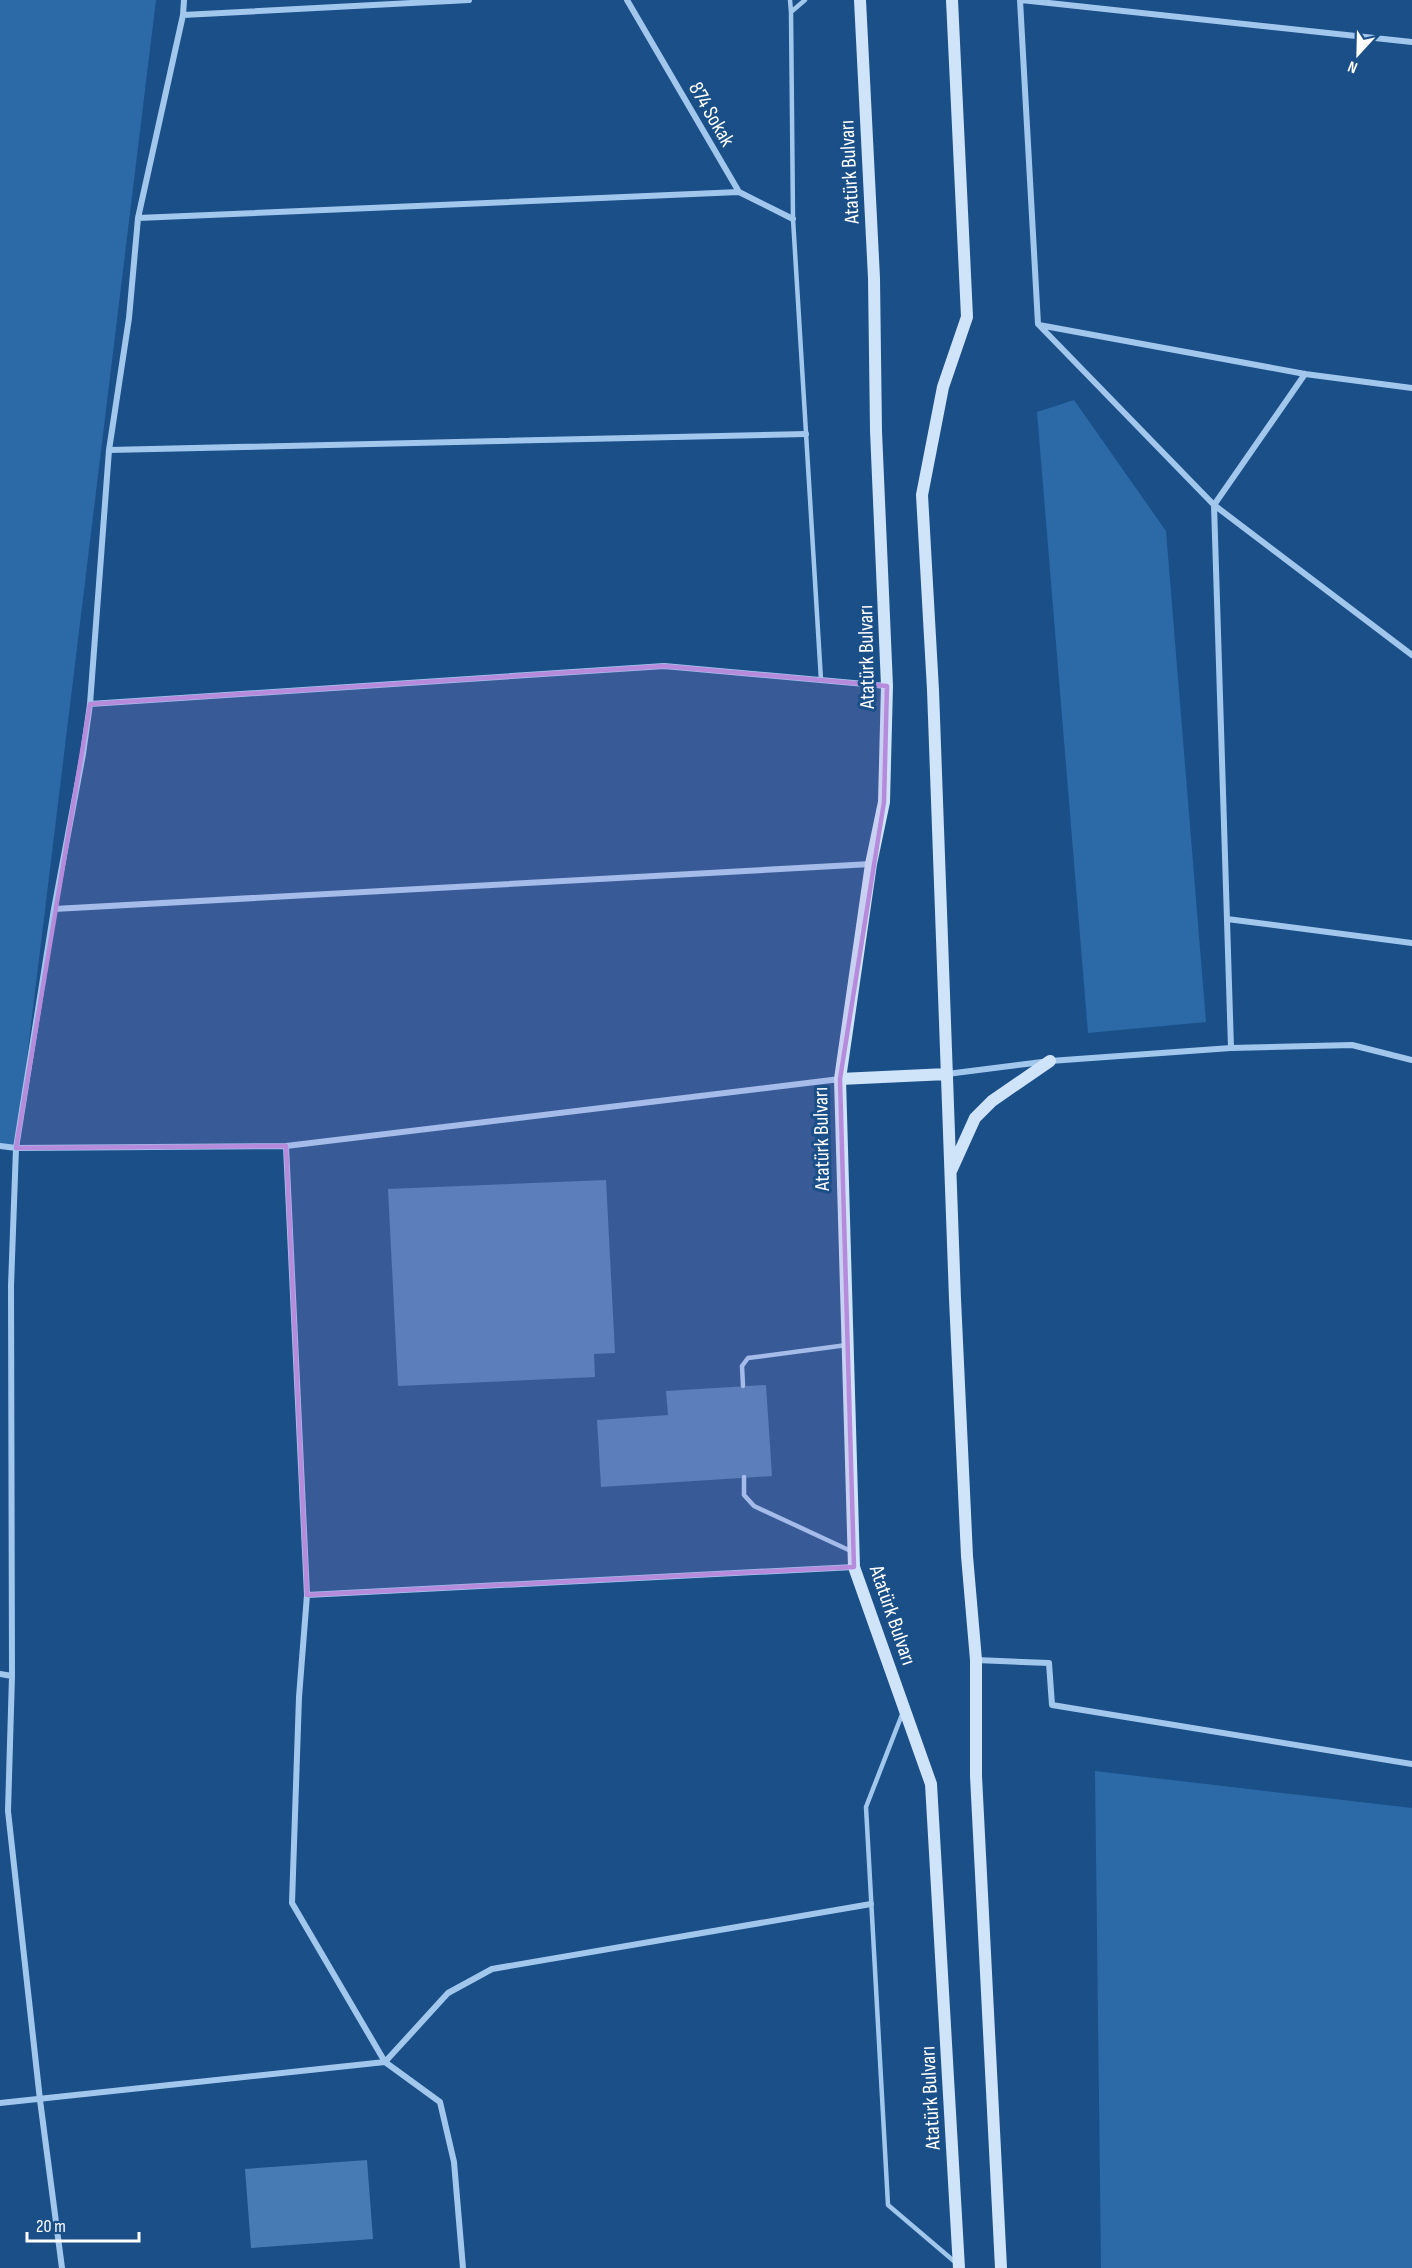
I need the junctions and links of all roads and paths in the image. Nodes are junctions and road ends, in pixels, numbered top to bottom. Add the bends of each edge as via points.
1 (184, 0) edge
2 (469, 0) edge
3 (627, 0) edge
4 (790, 0) edge
5 (805, 0) edge
6 (860, 0) edge
7 (952, 0) edge
8 (1021, 0) edge
9 (791, 12) junction
10 (183, 15) junction
11 (1412, 42) edge
12 (739, 192) junction
13 (138, 218) junction
14 (793, 219) junction
15 (1038, 324) junction
16 (1305, 374) junction
17 (1412, 388) edge
18 (806, 434) junction
19 (109, 450) junction
20 (1214, 505) junction
21 (1412, 654) edge
22 (821, 680) junction
23 (887, 686) junction
24 (90, 704) junction
25 (871, 864) junction
26 (54, 909) junction
27 (1227, 919) junction
28 (1412, 943) edge
29 (1231, 1048) junction
30 (1412, 1060) edge
31 (1050, 1061) junction
32 (947, 1074) junction
33 (840, 1079) junction
34 (0, 1146) edge
35 (286, 1146) junction
36 (16, 1148) junction
37 (949, 1175) junction
38 (847, 1345) junction
39 (743, 1386) dead end
40 (744, 1478) dead end
41 (854, 1553) junction
42 (854, 1567) junction
43 (307, 1595) junction
44 (976, 1660) junction
45 (0, 1674) edge
46 (12, 1676) junction
47 (905, 1707) junction
48 (1412, 1764) edge
49 (871, 1904) junction
50 (385, 2062) junction
51 (40, 2100) junction
52 (0, 2103) edge
53 (959, 2267) edge
54 (62, 2268) edge
55 (463, 2268) edge
56 (1000, 2268) edge

1 - 10 street
2 - 10 street
3 - 12 street, 874 Sokak
4 - 9 lane
5 - 9 lane
6 - 23 main road, Atatürk Bulvarı via 874,278
7 - 32 main road via 967,317 943,387 922,495
8 - 11 street
8 - 15 street
9 - 14 lane
10 - 13 street
12 - 13 street
12 - 14 street
13 - 19 street via 129,318
14 - 18 lane
15 - 16 street
15 - 20 street
16 - 17 street
16 - 20 street
18 - 19 street
18 - 22 lane
19 - 24 street
20 - 21 street
20 - 27 street
22 - 23 street
22 - 24 street via 664,666
23 - 25 main road, Atatürk Bulvarı via 884,802
24 - 26 street
25 - 26 street
25 - 33 main road, Atatürk Bulvarı
26 - 36 street
27 - 28 street
27 - 29 street
29 - 30 street via 1353,1045
29 - 31 street
31 - 32 street
31 - 37 main road via 992,1101 975,1118
32 - 33 main road
32 - 37 main road
33 - 35 street
33 - 38 main road, Atatürk Bulvarı
34 - 36 street
35 - 36 street
35 - 43 street
36 - 46 street via 11,1286
37 - 44 main road via 967,1556
38 - 39 lane via 748,1358 742,1366
38 - 41 main road, Atatürk Bulvarı
40 - 41 lane via 744,1495 754,1506
41 - 42 main road, Atatürk Bulvarı
42 - 43 street
42 - 47 main road, Atatürk Bulvarı
43 - 50 street via 299,1697 292,1903
44 - 48 street via 1048,1663 1052,1705
44 - 56 main road via 976,1776
45 - 46 street
46 - 51 street via 8,1811
47 - 49 lane via 866,1807
47 - 53 main road, Atatürk Bulvarı via 931,1784
49 - 50 street via 492,1969 448,1993
49 - 53 lane via 888,2205
50 - 51 street
50 - 55 street via 440,2102 454,2162
51 - 52 street
51 - 54 street

